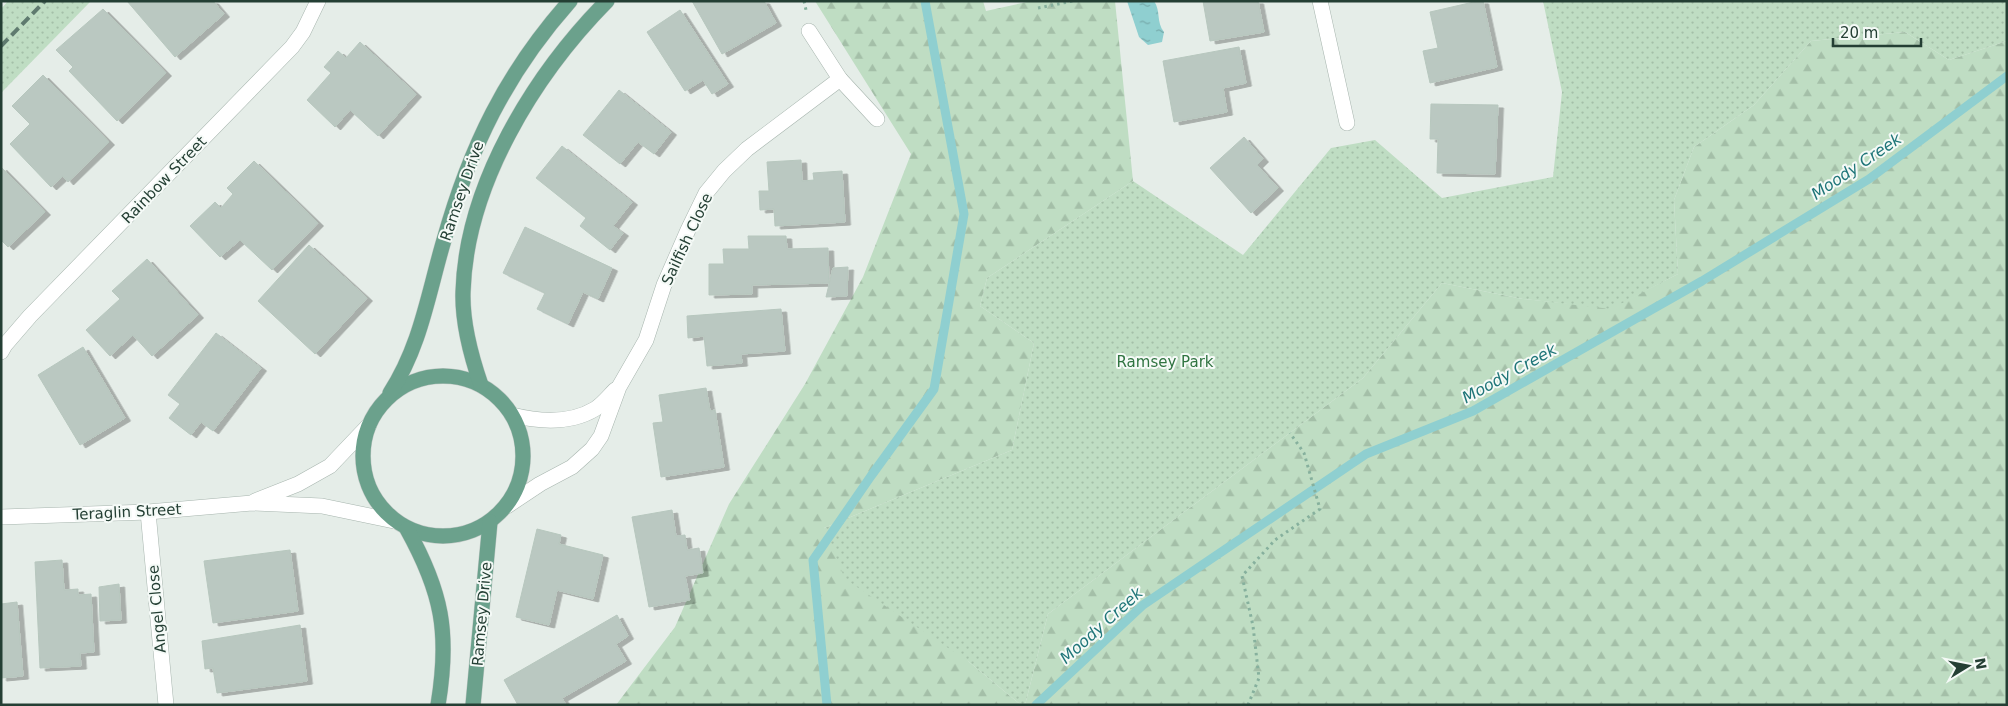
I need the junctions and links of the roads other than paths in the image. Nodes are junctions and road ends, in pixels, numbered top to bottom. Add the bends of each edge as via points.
1 (318, 1) edge
2 (570, 1) edge
3 (607, 1) edge
4 (1320, 1) edge
5 (809, 31) dead end
6 (840, 79) junction
7 (877, 119) dead end
8 (1347, 123) dead end
9 (1, 352) edge
10 (481, 385) junction
11 (619, 387) junction
12 (387, 398) junction
13 (512, 414) junction
14 (369, 425) junction
15 (252, 503) junction
16 (507, 506) junction
17 (148, 512) junction
18 (1, 518) edge
19 (490, 522) junction
20 (401, 525) junction
21 (166, 705) edge
22 (438, 705) edge
23 (473, 705) edge

1 - 9 street, Rainbow Street via 292,47 30,316
2 - 12 main road, Ramsey Drive via 519,67 488,118 444,239 413,350
3 - 10 main road, Ramsey Drive via 545,72 496,160 480,204 466,254 462,294 466,331
4 - 8 street
5 - 6 street
6 - 7 street
6 - 11 street, Sailfish Close via 747,149 706,193 664,285 646,340
10 - 12 main road via 457,377 432,376 408,384
10 - 13 main road via 499,398
11 - 13 street, Sailfish Close via 597,408 580,416 533,420
11 - 16 street, Sailfish Close via 601,436 592,449 572,467
12 - 14 main road
13 - 16 main road via 521,437 524,461 518,484
14 - 15 street, Teraglin Street via 330,466 298,484
14 - 20 main road via 363,446 363,467 368,487 379,506
15 - 17 street, Teraglin Street
15 - 20 street, Teraglin Street via 322,506
16 - 19 main road
17 - 18 street, Teraglin Street
17 - 21 street, Angel Close
19 - 20 main road via 471,532 449,537 427,536
19 - 23 main road, Ramsey Drive
20 - 22 main road via 428,570 442,616 443,663

